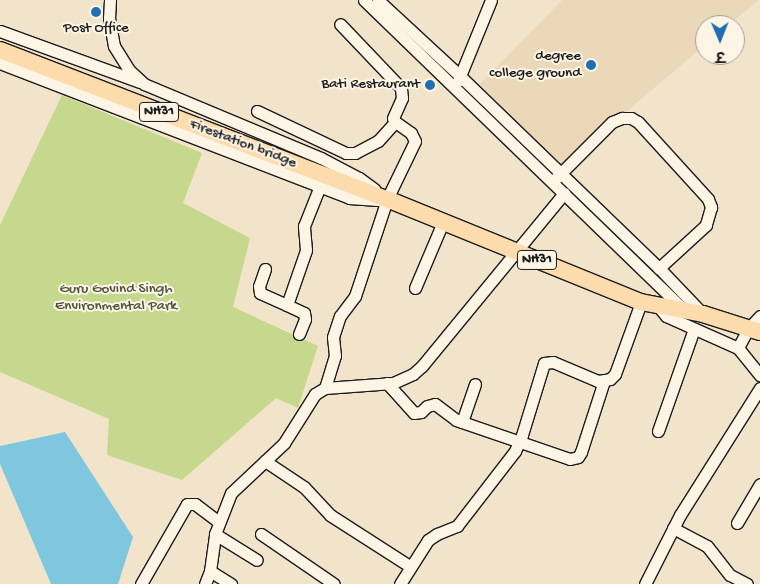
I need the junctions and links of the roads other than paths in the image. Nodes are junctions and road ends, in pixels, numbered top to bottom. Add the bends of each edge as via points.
1 (110, 0) edge
2 (364, 0) edge
3 (378, 0) edge
4 (491, 0) edge
5 (340, 24) dead end
6 (0, 31) edge
7 (0, 50) edge
8 (0, 62) edge
9 (460, 76) junction
10 (144, 84) junction
11 (455, 87) junction
12 (257, 111) dead end
13 (395, 122) junction
14 (557, 178) junction
15 (319, 180) junction
16 (564, 193) junction
17 (388, 200) junction
18 (443, 222) junction
19 (516, 251) junction
20 (659, 268) junction
21 (265, 269) dead end
22 (415, 288) dead end
23 (641, 302) junction
24 (287, 305) junction
25 (658, 306) junction
26 (686, 312) junction
27 (703, 314) junction
28 (760, 316) edge
29 (694, 329) junction
30 (754, 331) edge
31 (299, 334) dead end
32 (738, 348) junction
33 (760, 375) edge
34 (604, 381) junction
35 (387, 383) junction
36 (476, 384) dead end
37 (326, 388) junction
38 (760, 388) edge
39 (462, 422) junction
40 (658, 432) dead end
41 (520, 443) junction
42 (265, 461) junction
43 (760, 484) edge
44 (219, 522) junction
45 (736, 523) dead end
46 (673, 528) junction
47 (215, 534) junction
48 (261, 534) dead end
49 (257, 560) dead end
50 (411, 567) junction
51 (210, 571) junction
52 (141, 584) edge
53 (205, 584) edge
54 (231, 584) edge
55 (332, 584) edge
56 (400, 584) edge
57 (645, 584) edge
58 (747, 584) edge

1 - 10 street via 109,18 114,46 129,70
2 - 11 street
3 - 9 street
4 - 9 street
5 - 13 street via 402,88 402,98 393,118
6 - 10 street
7 - 15 highway, Firestation bridge / NH31
8 - 15 street
9 - 11 street
9 - 14 street
10 - 17 street via 321,158 359,178
11 - 14 street
12 - 13 street via 346,154 378,141
13 - 17 street via 411,133 415,141
14 - 16 street
14 - 20 street
14 - 20 street via 612,122 631,118 638,122 708,199 711,207 706,225
15 - 17 highway, NH31
15 - 24 street via 304,226 306,250
16 - 19 street
16 - 26 street
17 - 18 highway, NH31
17 - 37 street via 356,296 340,316 333,337 335,356
18 - 19 highway, NH31
18 - 22 street
19 - 23 highway, NH31
19 - 35 street via 422,366 405,379
20 - 27 street
21 - 24 street via 260,293
23 - 25 highway, NH31
23 - 34 street via 615,374
24 - 31 street via 304,313
25 - 26 highway, NH31
25 - 29 street via 666,316
26 - 27 highway, NH31
27 - 30 highway, NH31
28 - 30 street
29 - 32 street
29 - 40 street
30 - 32 street
32 - 33 street
34 - 41 street via 578,457 570,459
34 - 41 street via 552,362 544,363
35 - 37 street
35 - 39 street via 414,413 435,404
36 - 39 street
37 - 42 street via 311,398 291,434
38 - 46 street
39 - 41 street
41 - 50 street via 457,526 432,536
42 - 44 street via 231,493
42 - 50 street via 304,487 330,515
43 - 45 street
44 - 47 street
44 - 52 street via 195,504 187,504
46 - 57 street
46 - 58 street via 707,546 730,575
47 - 49 street
47 - 51 street
48 - 55 street
50 - 56 street
51 - 53 street
51 - 54 street

